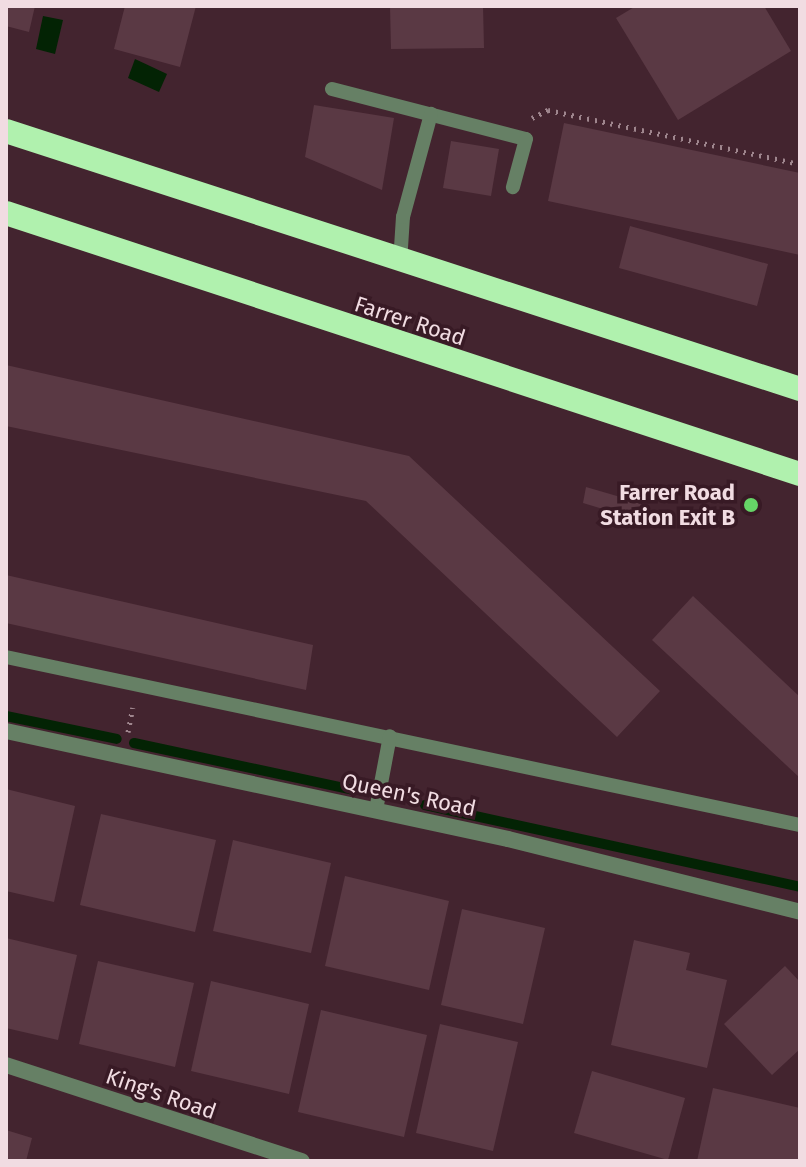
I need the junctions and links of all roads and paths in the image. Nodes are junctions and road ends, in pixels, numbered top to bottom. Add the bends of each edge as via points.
1 (332, 89) dead end
2 (431, 114) junction
3 (6, 131) edge
4 (498, 133) junction
5 (800, 164) edge
6 (513, 187) dead end
7 (6, 213) edge
8 (400, 263) junction
9 (800, 389) edge
10 (800, 474) edge
11 (6, 657) edge
12 (138, 684) junction
13 (6, 731) edge
14 (390, 736) junction
15 (125, 745) dead end
16 (376, 810) junction
17 (800, 825) edge
18 (800, 912) edge
19 (6, 1065) edge
20 (302, 1161) edge

1 - 2 lane
2 - 4 lane
2 - 8 lane via 403,217
3 - 8 highway
4 - 5 path via 548,110
4 - 6 lane via 526,139
7 - 10 highway, Farrer Road
8 - 9 highway
11 - 12 lane
12 - 14 lane
12 - 15 path
13 - 16 street, Queen's Road
14 - 16 lane
14 - 17 lane
16 - 18 street, Queen's Road
19 - 20 street, King's Road

